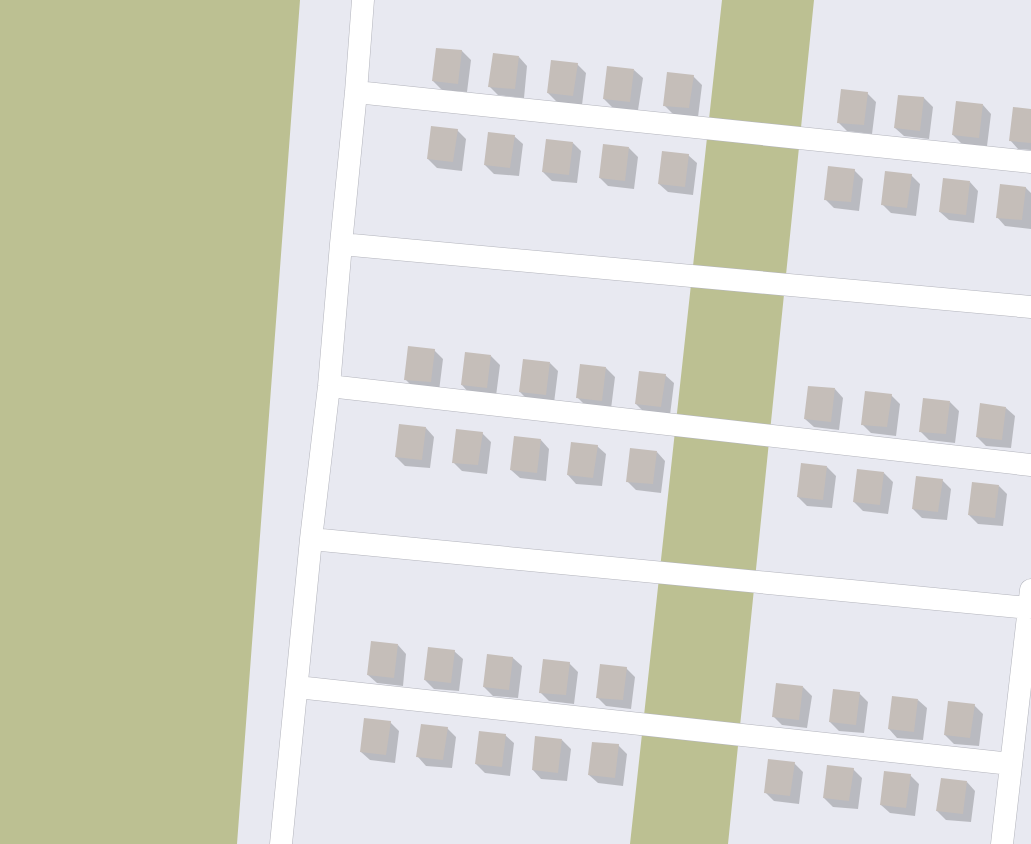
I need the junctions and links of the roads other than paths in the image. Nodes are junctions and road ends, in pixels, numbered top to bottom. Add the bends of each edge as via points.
1 (362, 0) edge
2 (356, 92) junction
3 (1031, 162) edge
4 (341, 244) junction
5 (1031, 307) edge
6 (329, 386) junction
7 (1031, 465) edge
8 (311, 539) junction
9 (1030, 599) edge
10 (297, 687) junction
11 (1011, 764) junction
12 (282, 844) edge
13 (1002, 844) edge

1 - 2 street
2 - 3 street
2 - 4 street
4 - 5 street
4 - 6 street
6 - 7 street
6 - 8 street
8 - 9 street
8 - 10 street
9 - 11 street
10 - 11 street
10 - 12 street
11 - 13 street

